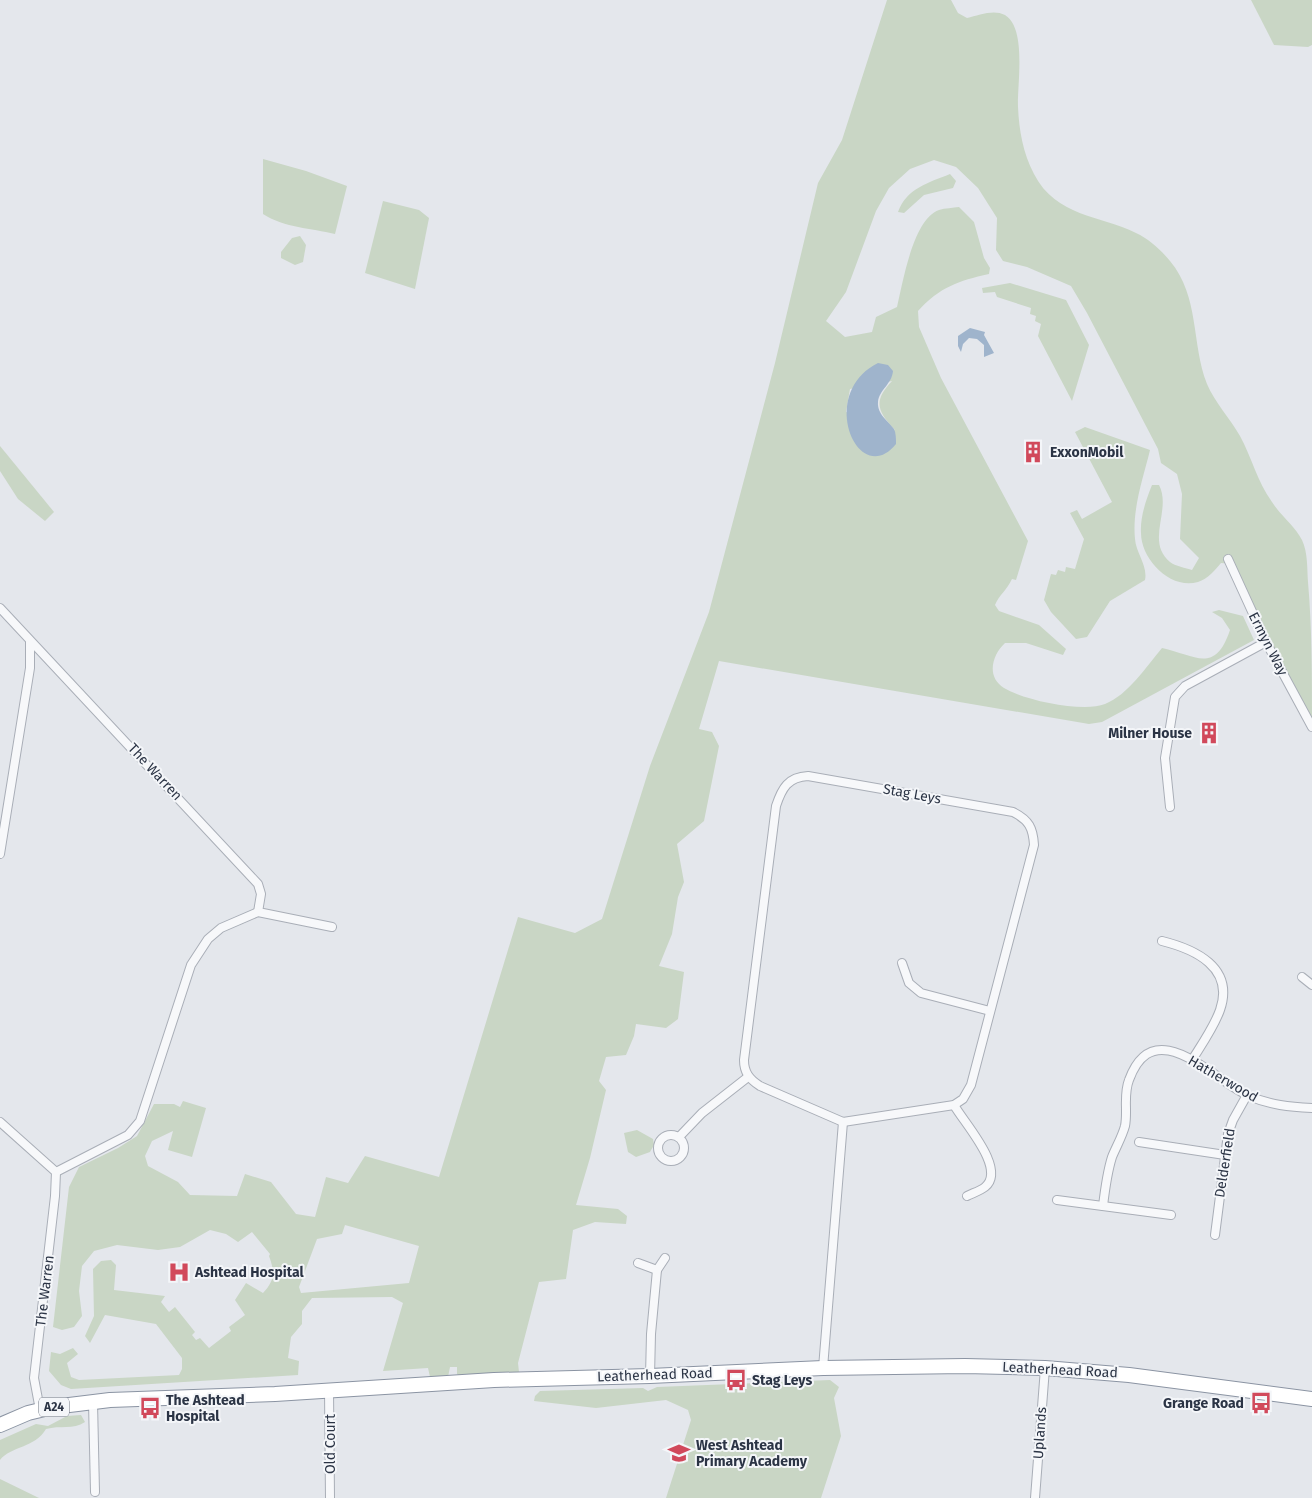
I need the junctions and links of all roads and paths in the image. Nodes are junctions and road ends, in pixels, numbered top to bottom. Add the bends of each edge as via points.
1 (1228, 559) dead end
2 (0, 608) edge
3 (30, 642) junction
4 (1266, 642) junction
5 (1312, 727) edge
6 (1170, 807) dead end
7 (0, 854) edge
8 (258, 912) junction
9 (332, 926) dead end
10 (1162, 941) dead end
11 (902, 963) dead end
12 (1302, 977) dead end
13 (1312, 985) edge
14 (990, 1011) junction
15 (1192, 1060) junction
16 (748, 1077) junction
17 (1247, 1095) junction
18 (954, 1104) junction
19 (1312, 1108) edge
20 (0, 1122) edge
21 (843, 1122) junction
22 (680, 1137) dead end
23 (1139, 1142) dead end
24 (1225, 1156) junction
25 (56, 1172) junction
26 (967, 1196) dead end
27 (1057, 1200) dead end
28 (1103, 1206) junction
29 (1171, 1215) dead end
30 (1214, 1235) dead end
31 (665, 1258) dead end
32 (638, 1263) dead end
33 (657, 1270) junction
34 (823, 1368) junction
35 (1045, 1368) junction
36 (650, 1376) junction
37 (329, 1390) junction
38 (1312, 1399) edge
39 (92, 1402) junction
40 (40, 1410) junction
41 (0, 1425) edge
42 (95, 1492) dead end
43 (330, 1498) edge
44 (1035, 1498) edge

1 - 4 street, Ermyn Way
2 - 3 street, The Warren
3 - 7 street via 30,668
3 - 8 street, The Warren via 80,691 258,884 261,894
4 - 5 street, Ermyn Way
4 - 6 street via 1185,686 1175,697 1165,758
8 - 9 street
8 - 25 street via 221,928 199,951 191,966 140,1121 128,1135
10 - 15 street via 1202,956 1219,976 1223,989 1221,1008
11 - 14 street via 909,983 921,993
12 - 13 street
14 - 16 street, Stag Leys via 1034,845 1028,822 1013,812 808,776 796,777 783,788 776,806 744,1060
14 - 18 street, Stag Leys via 971,1085 963,1099
15 - 17 street, Hatherwood
15 - 28 street, Hatherwood via 1178,1053 1158,1050 1148,1053 1133,1070 1126,1091 1125,1126 1109,1168
16 - 21 street via 760,1086
16 - 22 street via 702,1113
17 - 19 street, Hatherwood via 1282,1106
17 - 24 street, Delderfield via 1233,1120
18 - 21 street
18 - 26 street via 992,1164 990,1182
20 - 25 street
21 - 34 street
23 - 24 street
24 - 30 street, Delderfield
25 - 40 street, The Warren via 34,1378
27 - 28 street
28 - 29 street
31 - 33 street
32 - 33 street
33 - 36 street
34 - 35 highway, Leatherhead Road / A24
34 - 36 highway, Leatherhead Road / A24
35 - 38 highway, Leatherhead Road / A24 via 1129,1375
35 - 44 street, Uplands
36 - 37 highway, Leatherhead Road / A24 via 494,1380
37 - 39 highway, Leatherhead Road / A24
37 - 43 street, Old Court
39 - 40 highway, Leatherhead Road / A24
39 - 42 street
40 - 41 highway, Leatherhead Road / A24

